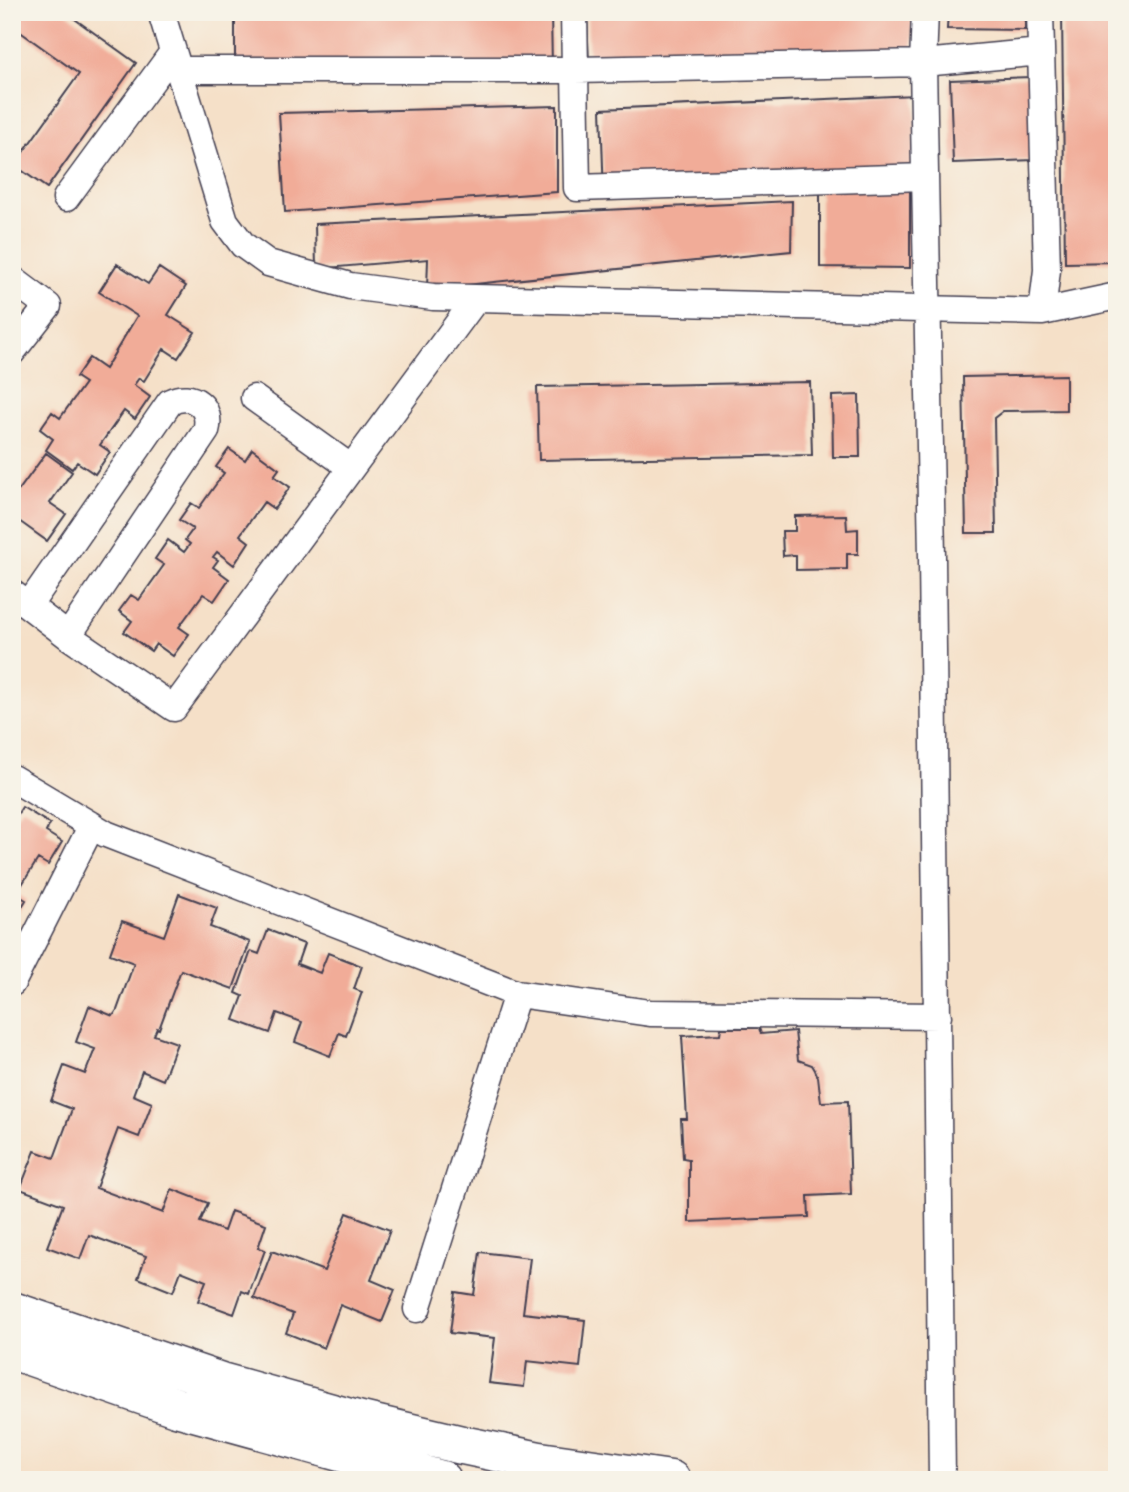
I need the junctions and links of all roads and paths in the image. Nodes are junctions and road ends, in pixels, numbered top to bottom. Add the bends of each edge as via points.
1 (161, 12) edge
2 (573, 12) edge
3 (925, 12) edge
4 (1040, 12) edge
5 (1041, 52) junction
6 (176, 61) junction
7 (923, 63) junction
8 (576, 70) junction
9 (925, 177) junction
10 (66, 198) dead end
11 (12, 279) edge
12 (1117, 296) edge
13 (476, 299) junction
14 (927, 308) junction
15 (1042, 312) junction
16 (12, 352) edge
17 (254, 398) dead end
18 (350, 467) junction
19 (20, 599) edge
20 (68, 636) junction
21 (12, 778) edge
22 (92, 825) junction
23 (12, 983) edge
24 (517, 994) junction
25 (937, 1016) junction
26 (416, 1309) dead end
27 (12, 1311) edge
28 (12, 1350) edge
29 (442, 1480) edge
30 (671, 1480) edge
31 (942, 1480) edge

1 - 6 street
2 - 8 street
3 - 7 street
4 - 5 street
5 - 7 street
5 - 15 street via 1047,270
6 - 8 street
6 - 10 street
6 - 13 street via 225,221 255,255 268,263 350,286
7 - 8 street
7 - 9 street
8 - 9 street via 577,188
9 - 14 street
11 - 16 street via 48,306
12 - 15 street
13 - 14 street
13 - 18 street
14 - 15 street
14 - 25 street
17 - 18 street
18 - 20 street via 174,708
19 - 20 street
19 - 20 street via 170,402 185,397 199,402 208,415 206,431
21 - 22 street
22 - 23 street
22 - 24 street
24 - 25 street via 650,1013
24 - 26 street
25 - 31 street
27 - 30 highway via 222,1382 344,1417 462,1446
28 - 29 highway via 176,1407

